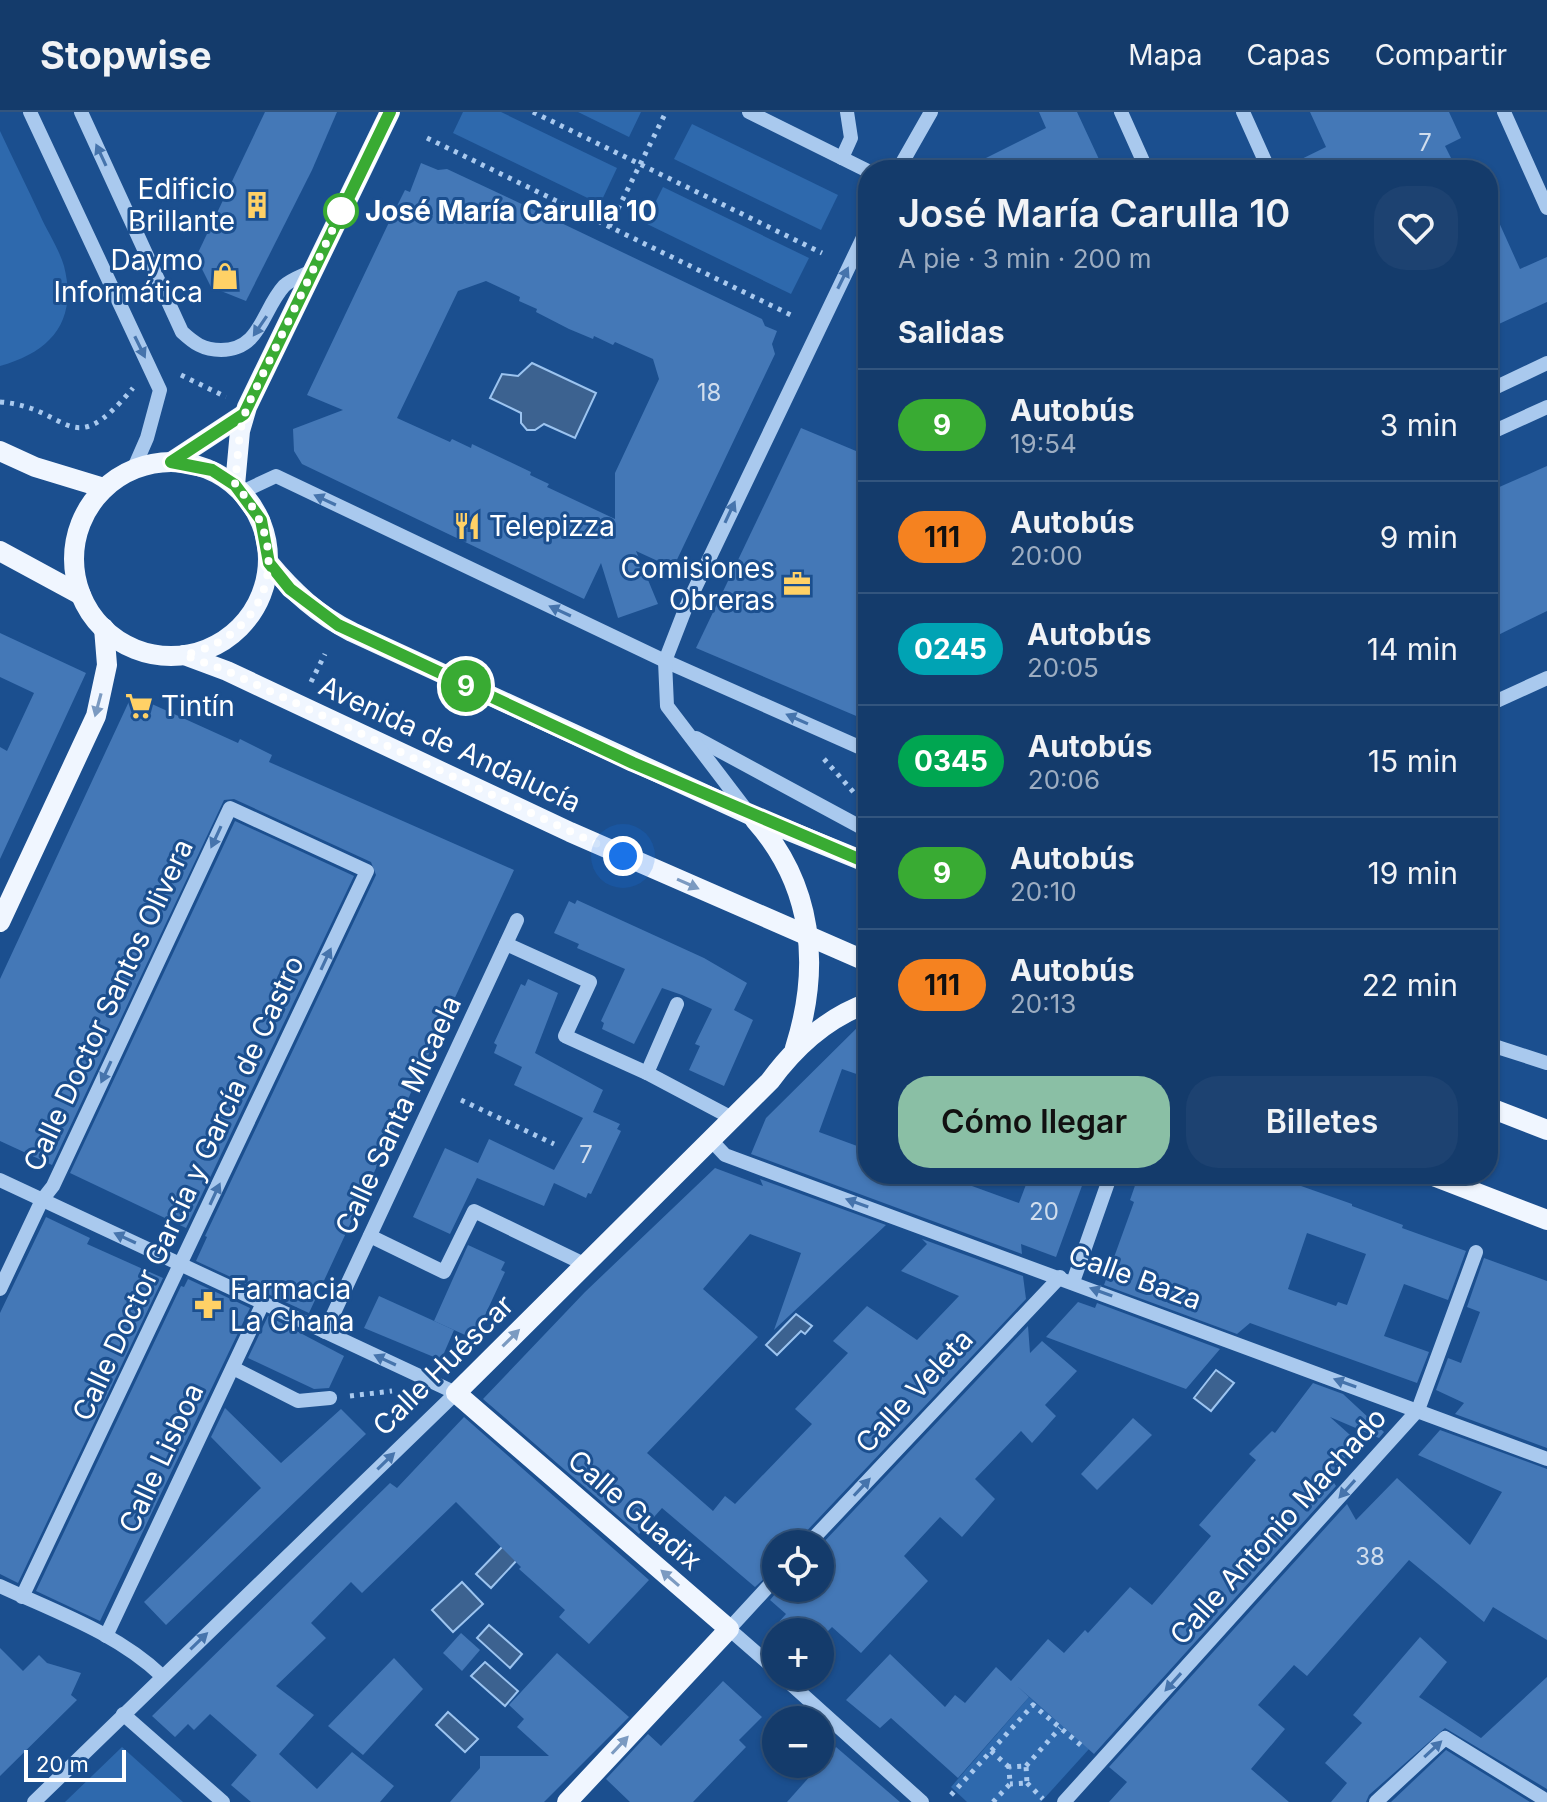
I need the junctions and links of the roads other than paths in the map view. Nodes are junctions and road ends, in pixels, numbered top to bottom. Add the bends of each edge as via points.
1 (30, 112) edge
2 (81, 112) edge
3 (390, 112) edge
4 (749, 112) edge
5 (847, 112) edge
6 (931, 112) edge
7 (1121, 112) edge
8 (1243, 112) edge
9 (1504, 112) edge
10 (842, 158) junction
11 (904, 160) edge
12 (1143, 160) edge
13 (1265, 160) edge
14 (858, 166) edge
15 (1547, 208) edge
16 (858, 248) edge
17 (312, 271) junction
18 (1547, 363) edge
19 (1498, 386) edge
20 (1547, 407) edge
21 (244, 414) junction
22 (1498, 429) edge
23 (0, 451) edge
24 (171, 462) junction
25 (133, 470) junction
26 (104, 488) junction
27 (239, 489) junction
28 (0, 551) edge
29 (269, 563) junction
30 (81, 595) junction
31 (104, 628) junction
32 (184, 655) junction
33 (665, 661) junction
34 (1547, 678) edge
35 (1498, 700) edge
36 (686, 731) junction
37 (858, 747) edge
38 (750, 815) junction
39 (858, 826) edge
40 (297, 838) joint
41 (858, 859) edge
42 (517, 920) dead end
43 (0, 922) edge
44 (809, 938) junction
45 (506, 944) junction
46 (858, 958) edge
47 (677, 1004) dead end
48 (858, 1008) edge
49 (1498, 1047) edge
50 (795, 1048) junction
51 (1547, 1063) edge
52 (647, 1073) junction
53 (1498, 1111) edge
54 (730, 1117) junction
55 (1547, 1130) edge
56 (710, 1139) junction
57 (0, 1180) edge
58 (1107, 1184) edge
59 (1454, 1184) edge
60 (42, 1200) junction
61 (1547, 1220) edge
62 (370, 1236) junction
63 (1476, 1252) dead end
64 (584, 1264) junction
65 (182, 1265) junction
66 (1066, 1280) junction
67 (0, 1289) edge
68 (263, 1303) junction
69 (325, 1332) junction
70 (233, 1368) junction
71 (456, 1393) junction
72 (330, 1398) road end
73 (1418, 1410) junction
74 (1547, 1459) edge
75 (822, 1530) edge
76 (0, 1586) edge
77 (762, 1593) edge
78 (22, 1597) junction
79 (729, 1629) junction
80 (106, 1636) junction
81 (762, 1658) edge
82 (162, 1676) junction
83 (798, 1690) edge
84 (123, 1714) junction
85 (1547, 1801) edge
86 (34, 1802) edge
87 (223, 1802) edge
88 (567, 1802) edge
89 (922, 1802) edge
90 (1064, 1802) edge
91 (1376, 1802) edge

1 -> 25 street via 160,390
17 -> 2 street via 285,285 245,344 229,350 196,345 182,332
3 - 17 main road
4 - 10 street
5 - 10 street via 851,138
6 - 11 street
7 - 12 street
8 - 13 street
9 - 15 street
10 - 14 street
33 -> 16 street
17 - 21 main road
18 - 19 street
20 - 22 street
21 - 24 main road
21 - 27 main road
23 - 26 main road
24 - 25 main road
24 - 27 main road via 212,470
25 - 26 main road
26 - 30 main road via 78,532 74,562
27 - 29 main road via 261,520
33 -> 27 street via 276,476
28 - 30 main road
29 - 32 main road via 262,595 246,621 213,646
29 - 38 main road via 311,608 352,632
30 - 31 main road
31 - 32 main road via 143,652
31 -> 43 main road via 107,665 96,716
32 -> 44 main road, Avenida de Andalucía
33 - 36 street via 667,706
37 -> 33 street
34 - 35 street
36 - 38 street
36 - 39 street
38 - 41 main road
38 - 44 main road, Calle Huéscar via 777,844 800,891
40 -> 60 street, Calle Doctor Santos Olivera via 230,808
65 -> 40 street, Calle Doctor García y García de Castro via 367,871
42 - 45 street, Calle Santa Micaela
44 - 46 main road, Avenida de Andalucía
44 - 50 main road, Calle Huéscar via 807,1000
45 - 52 street via 590,982 565,1036
45 - 62 street, Calle Santa Micaela
47 - 52 street
48 - 50 main road, Calle Huéscar
49 - 51 street
50 - 54 main road, Calle Huéscar via 770,1081
52 - 54 street
53 - 55 main road
54 - 56 main road, Calle Huéscar
56 - 64 main road, Calle Huéscar
66 -> 56 street, Calle Baza via 725,1155
57 - 60 street
58 - 66 street, Calle Veleta
59 - 61 main road
65 -> 60 street
60 - 67 street, Calle Doctor Santos Olivera
62 - 64 street via 444,1272 474,1211
62 - 69 street, Calle Santa Micaela
63 - 73 street, Calle Antonio Machado
71 -> 64 main road, Calle Huéscar
65 - 68 street
65 - 78 street, Calle Doctor García y García de Castro
73 -> 66 street, Calle Baza
75 -> 66 street, Calle Veleta
68 - 69 street
68 - 70 street, Calle Lisboa
71 -> 69 street
70 - 72 street via 298,1401
70 - 80 street, Calle Lisboa
79 -> 71 main road, Calle Guadix
82 -> 71 street, Calle Huéscar
73 - 74 street, Calle Baza
73 -> 90 street, Calle Antonio Machado
76 - 78 street
77 - 79 street
78 - 80 street
79 - 81 street, Calle Guadix
88 -> 79 main road
80 - 82 street via 141,1656
82 - 84 street, Calle Huéscar
83 - 89 street
84 - 86 street, Calle Huéscar
84 - 87 street
91 -> 85 street via 1445,1738

